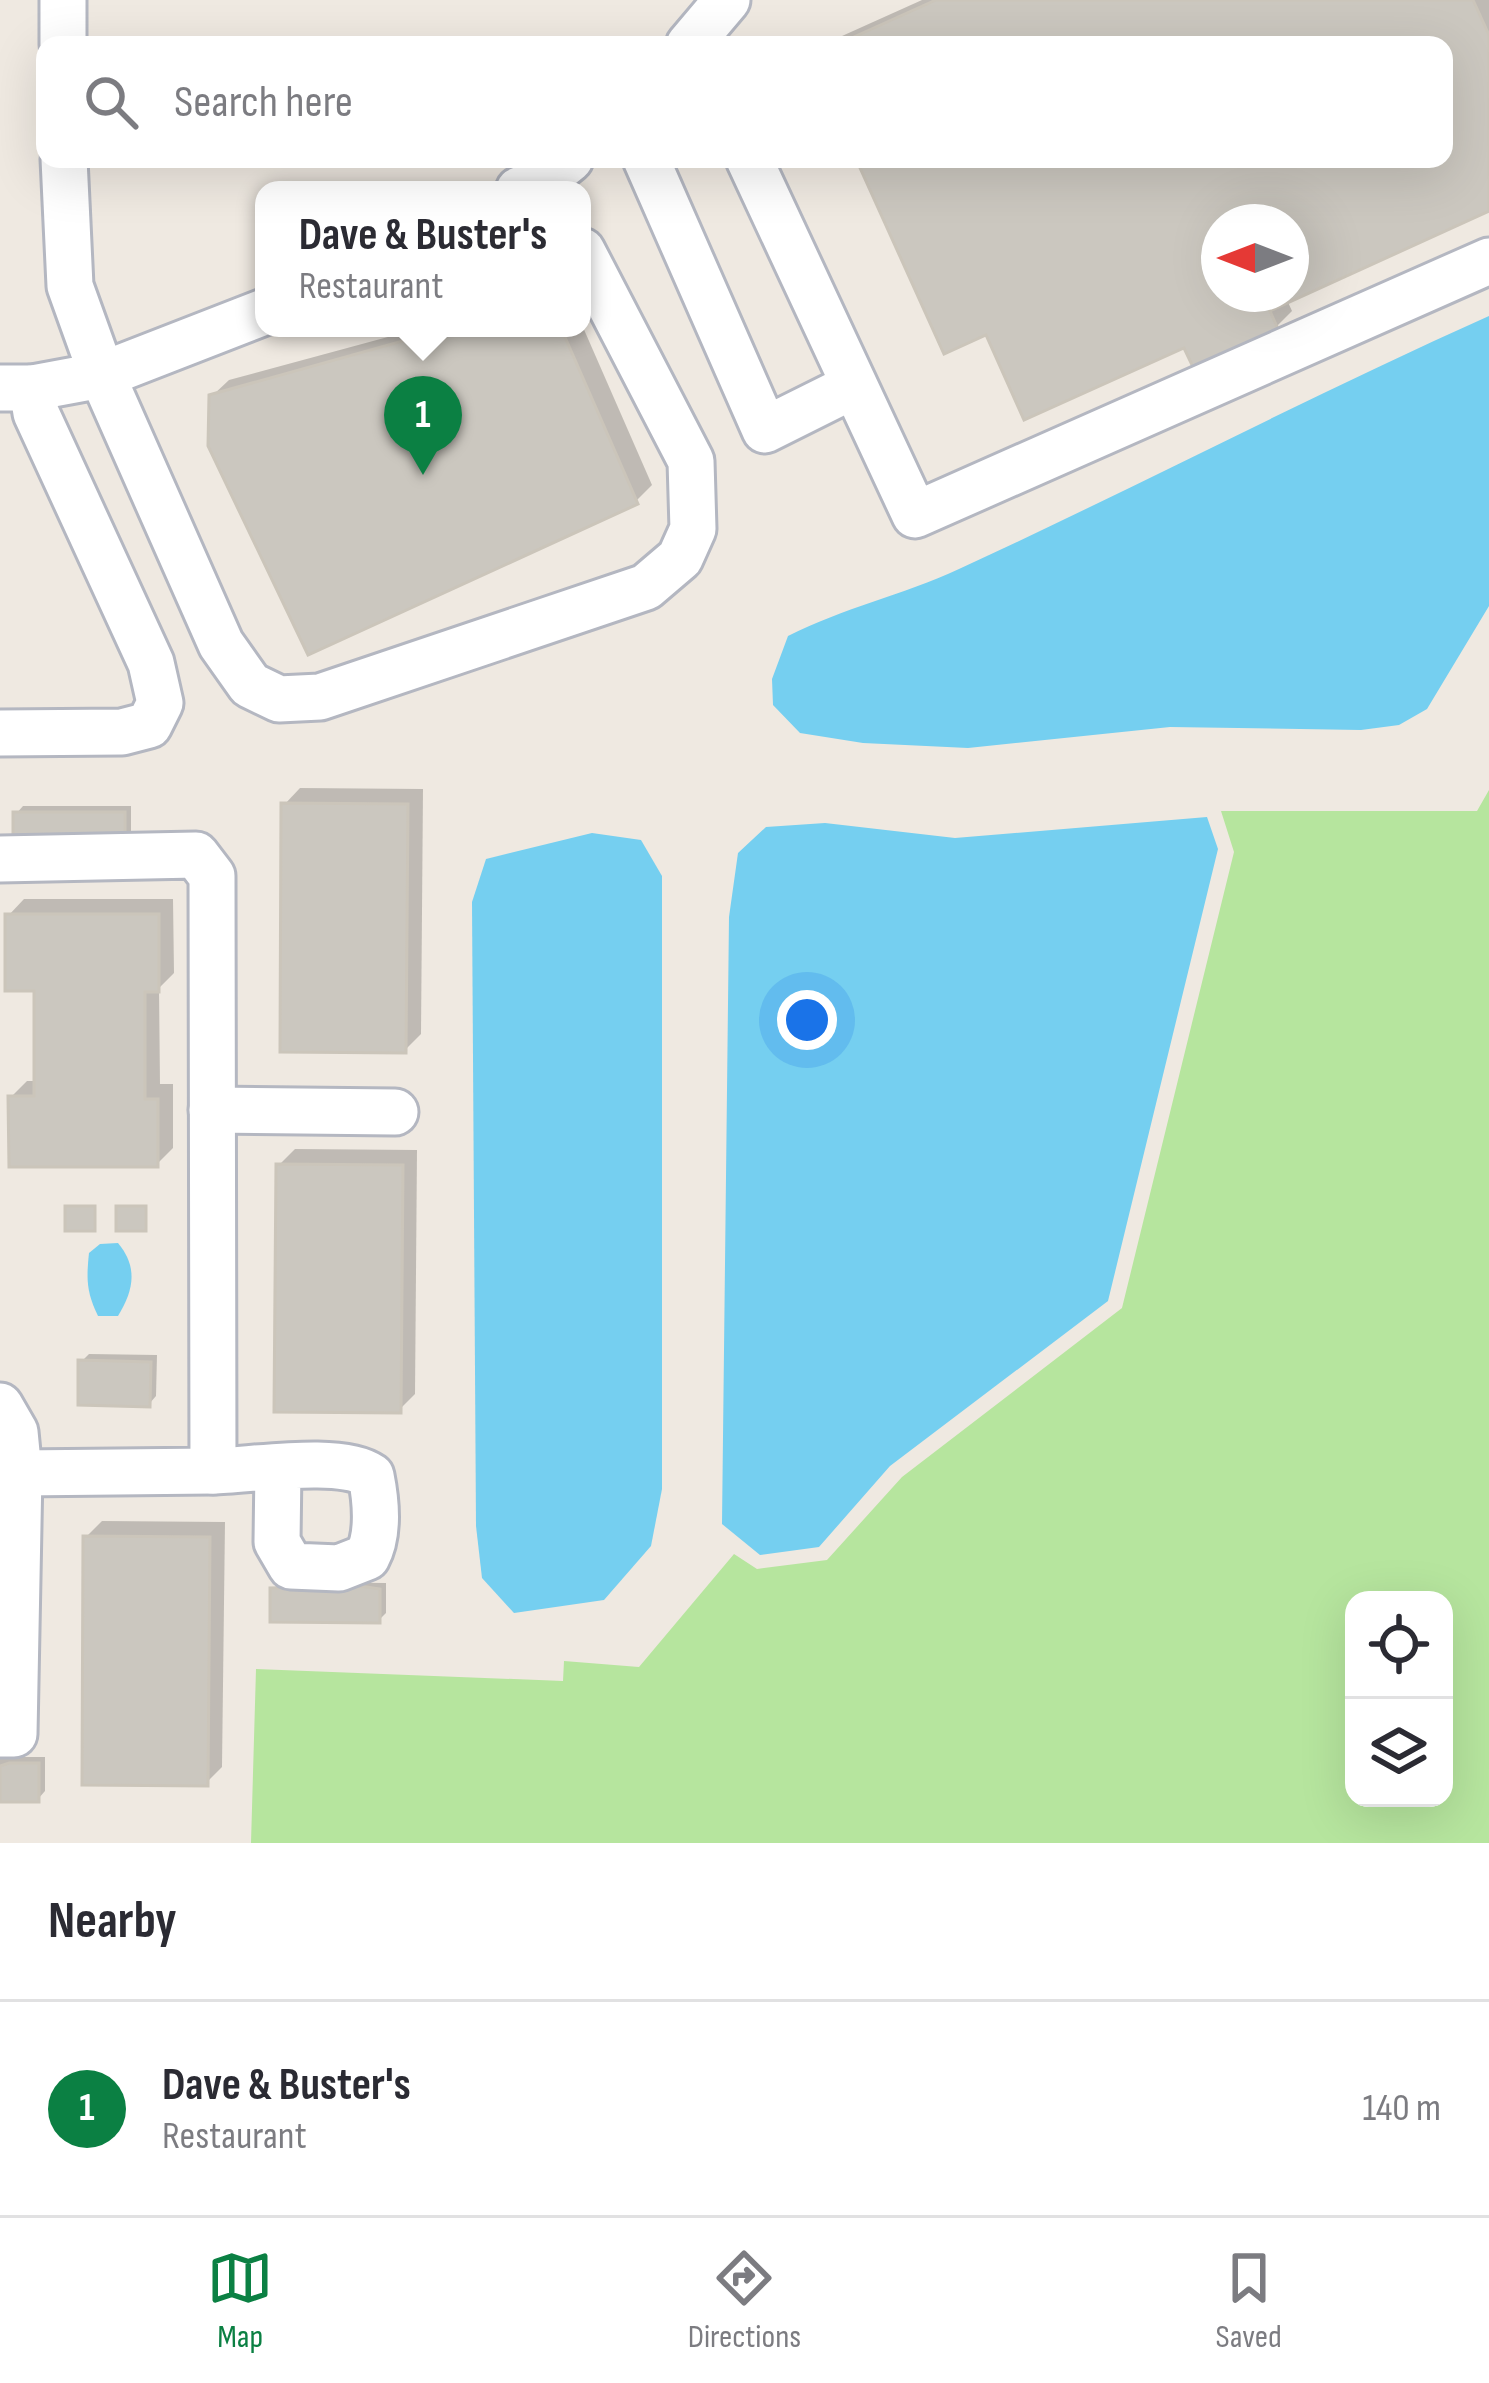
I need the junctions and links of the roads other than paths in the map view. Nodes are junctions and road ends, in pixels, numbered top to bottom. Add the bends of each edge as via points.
1 (63, 0) edge
2 (727, 0) edge
3 (63, 36) edge
4 (699, 36) edge
5 (64, 168) edge
6 (650, 168) edge
7 (753, 168) edge
8 (1489, 260) edge
9 (591, 268) edge
10 (255, 316) edge
11 (101, 376) junction
12 (853, 386) junction
13 (16, 388) edge
14 (0, 733) edge
15 (0, 859) edge
16 (212, 1111) junction
17 (394, 1112) dead end
18 (0, 1406) edge
19 (278, 1468) dead end
20 (213, 1471) junction
21 (19, 1473) junction
22 (8, 1632) edge
23 (0, 1735) edge

1 - 3 lane
2 - 4 lane
5 - 11 lane via 70,286
6 - 12 lane via 765,430
7 - 12 lane
8 - 12 lane via 914,515
9 - 11 lane via 691,461 693,529 680,558 646,587 320,697 279,699 250,685 221,644
10 - 11 lane
11 - 13 lane
13 - 14 lane via 36,413 151,663 160,703 149,725 122,731
15 - 16 lane via 196,855 212,876
16 - 17 lane
16 - 20 lane
18 - 21 lane via 15,1432
19 - 20 lane
20 - 21 lane
21 - 22 lane
22 - 23 lane via 14,1735

